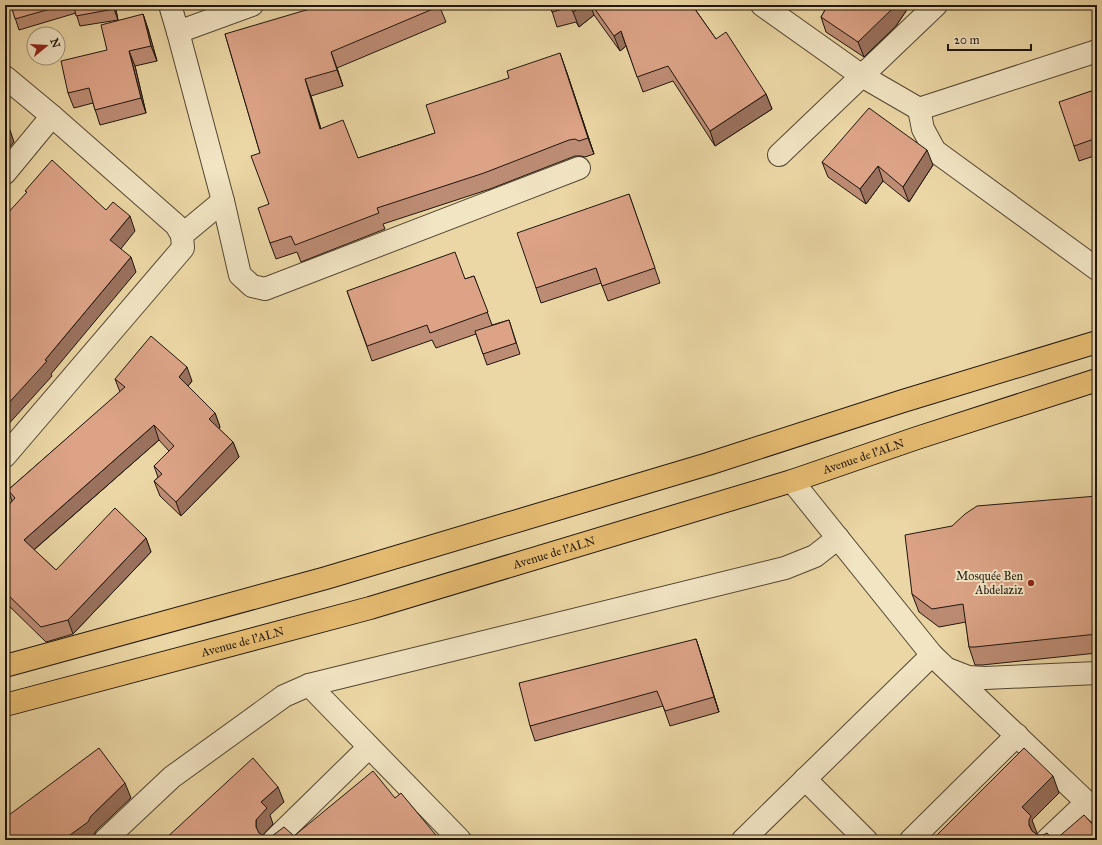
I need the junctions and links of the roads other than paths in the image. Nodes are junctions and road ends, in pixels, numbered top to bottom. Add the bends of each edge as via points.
1 (170, 5) edge
2 (252, 5) edge
3 (762, 5) edge
4 (936, 5) edge
5 (230, 9) edge
6 (178, 32) junction
7 (1097, 51) edge
8 (5, 76) edge
9 (862, 76) junction
10 (919, 109) junction
11 (52, 116) junction
12 (779, 155) dead end
13 (579, 168) dead end
14 (5, 173) edge
15 (222, 201) junction
16 (182, 235) junction
17 (1097, 269) edge
18 (1093, 347) edge
19 (1097, 380) edge
20 (5, 456) edge
21 (792, 481) junction
22 (838, 538) junction
23 (939, 662) junction
24 (5, 666) edge
25 (1097, 673) edge
26 (309, 685) junction
27 (5, 705) edge
28 (1017, 735) junction
29 (369, 746) junction
30 (805, 779) junction
31 (1092, 807) edge
32 (105, 840) edge
33 (274, 840) edge
34 (460, 840) edge
35 (743, 840) edge
36 (866, 840) edge
37 (910, 840) edge
38 (1047, 840) edge

1 - 6 street
2 - 5 street
3 - 9 street
4 - 9 street
5 - 6 street
6 - 15 street
7 - 10 street
8 - 11 street
9 - 10 street
9 - 12 street
10 - 17 street via 923,129 935,151
11 - 14 street
11 - 16 street via 176,225
13 - 15 street via 265,289 252,286 240,275
15 - 16 street
16 - 20 street via 183,248
18 - 24 main road via 903,400 708,464 326,578
19 - 21 main road, Avenue de l'ALN
21 - 22 street
21 - 27 main road, Avenue de l'ALN via 370,608
22 - 23 street
22 - 26 street via 815,556 785,568
23 - 25 street via 968,677
23 - 28 street
23 - 30 street
26 - 29 street
26 - 32 street via 284,696 172,777
28 - 31 street
28 - 37 street
29 - 33 street
29 - 34 street
30 - 35 street
30 - 36 street
31 - 38 street

